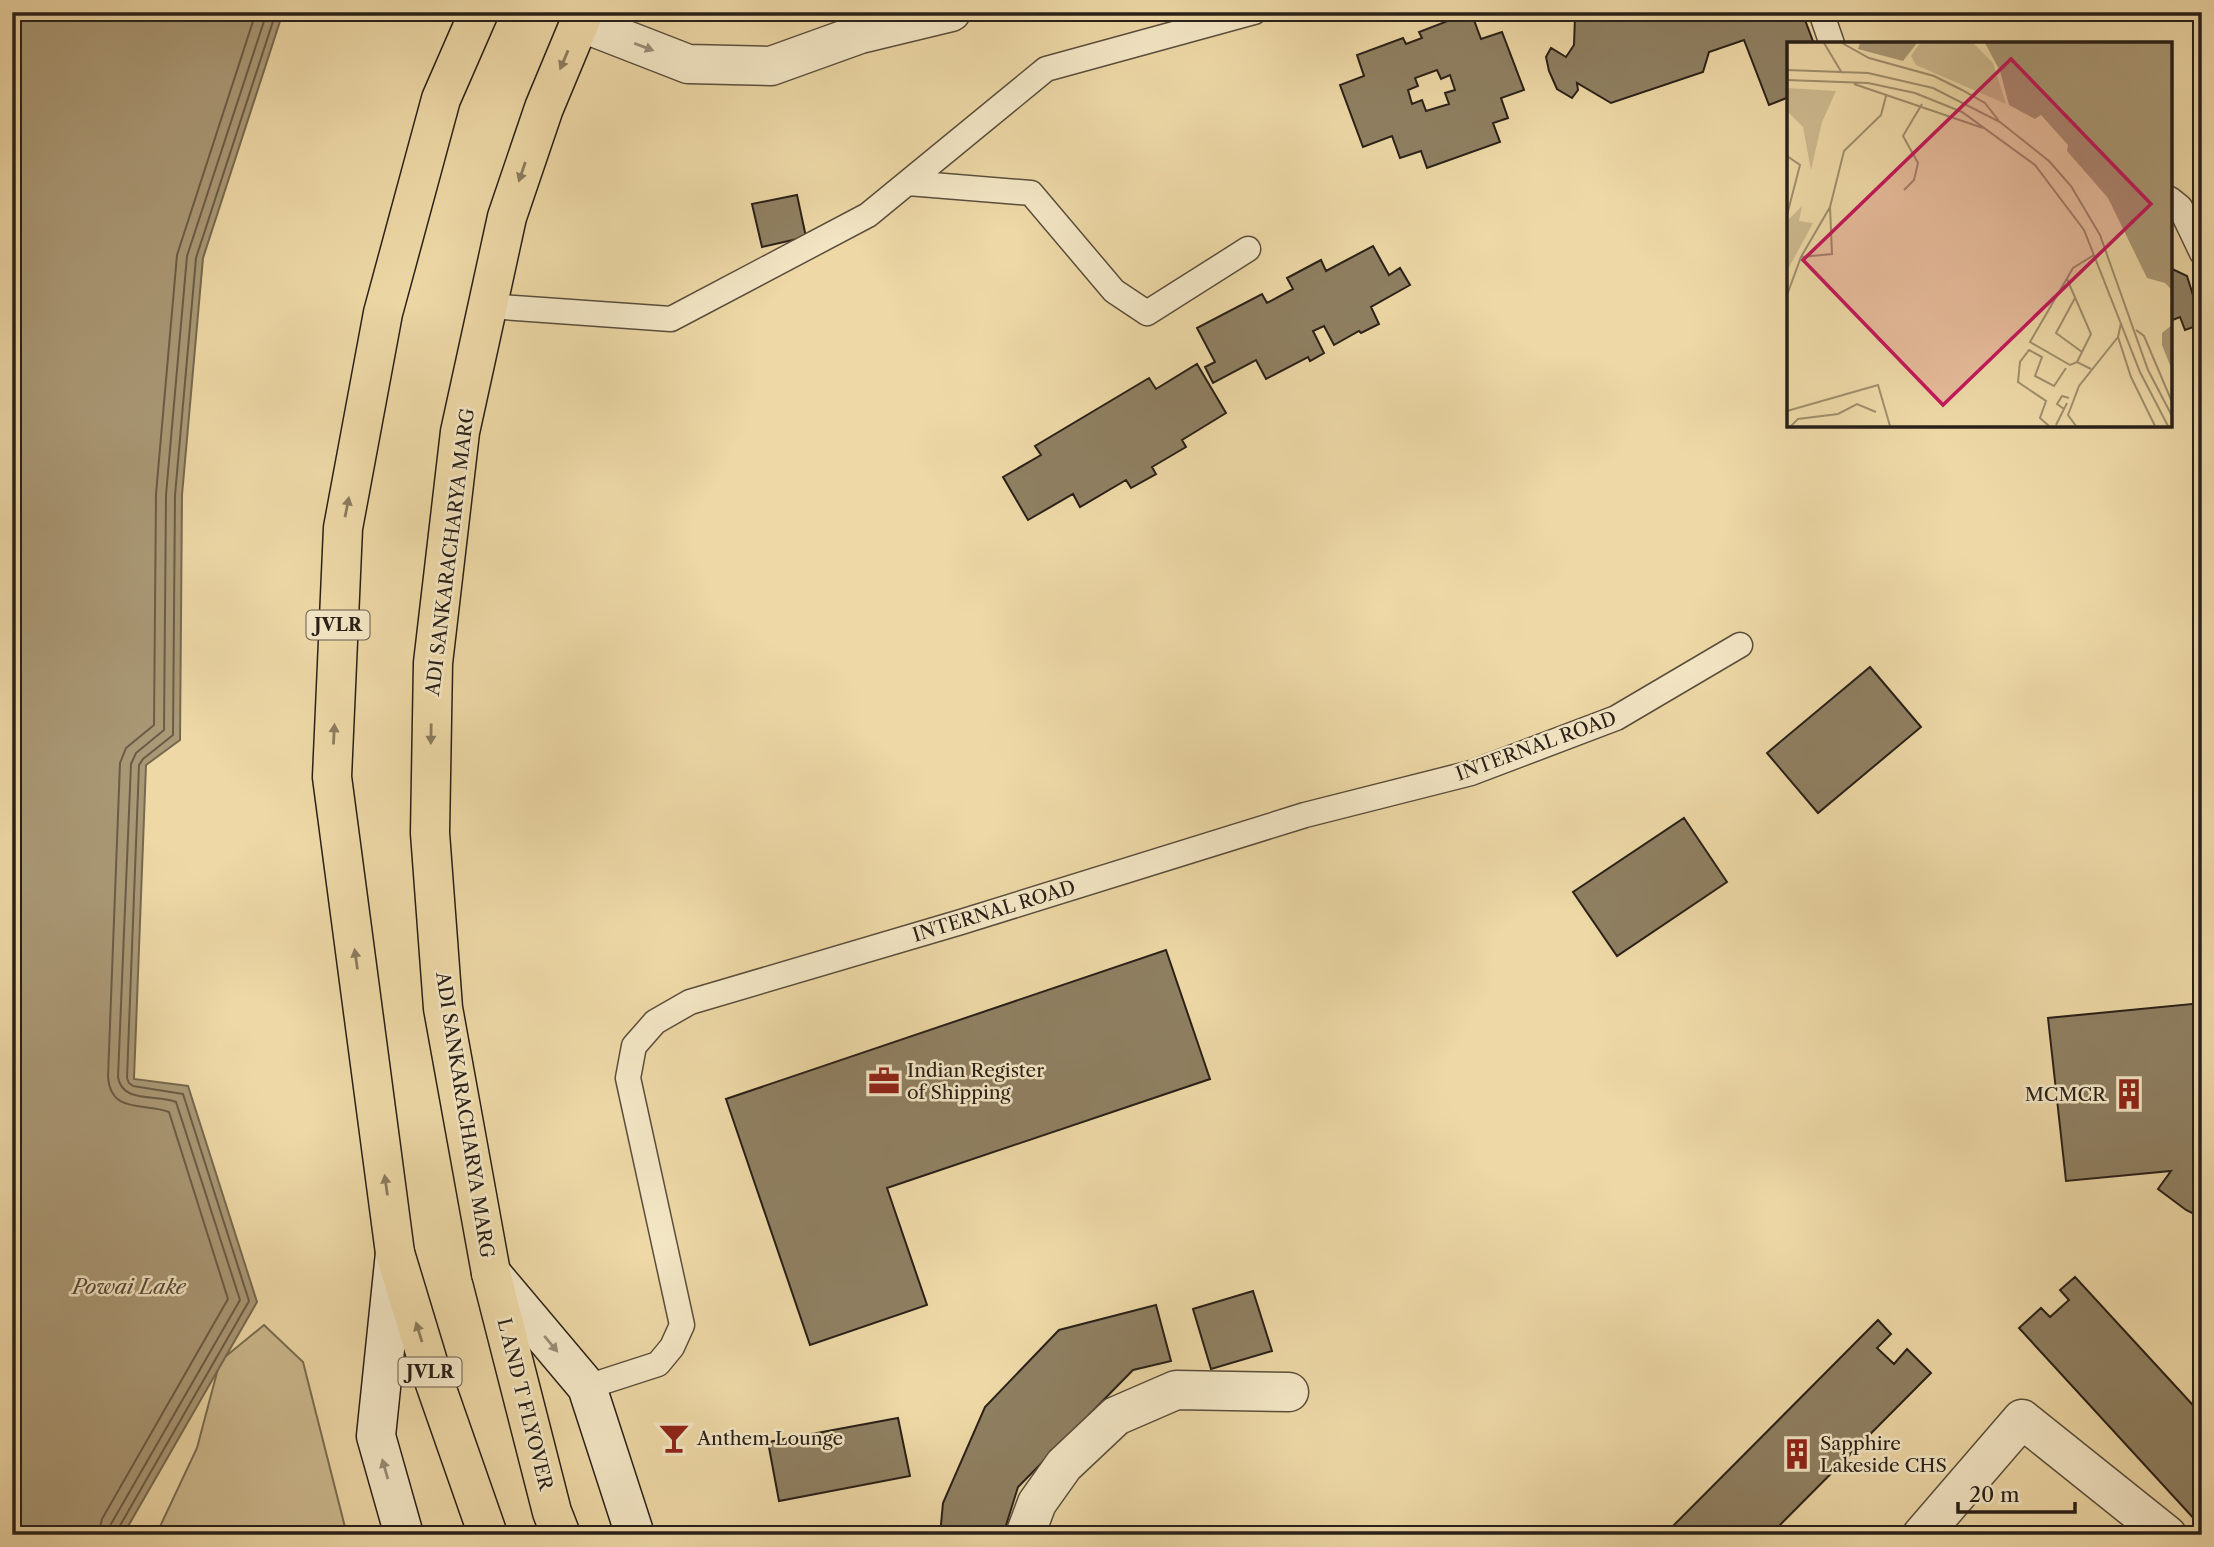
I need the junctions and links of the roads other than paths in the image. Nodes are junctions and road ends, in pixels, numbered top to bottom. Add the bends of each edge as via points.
1 (479, 12) edge
2 (951, 12) edge
3 (1254, 12) edge
4 (1821, 12) edge
5 (582, 17) edge
6 (864, 23) edge
7 (1831, 42) edge
8 (908, 183) junction
9 (2172, 200) edge
10 (1248, 249) dead end
11 (2202, 253) edge
12 (488, 306) junction
13 (1740, 645) dead end
14 (395, 1252) junction
15 (491, 1273) junction
16 (587, 1387) junction
17 (1289, 1392) dead end
18 (556, 1523) edge
19 (404, 1535) edge
20 (488, 1535) edge
21 (635, 1535) edge
22 (1025, 1535) edge
23 (1922, 1535) edge
24 (2167, 1535) edge

14 -> 1 main road, JVLR via 332,777 343,528 383,313 441,99
2 - 6 street
3 - 8 lane via 1046,69
4 - 7 lane
5 -> 6 street via 688,64 771,65
5 -> 12 main road, ADI SANKARACHARYA MARG via 544,108 507,217
8 - 10 lane via 1031,193 1114,291 1147,313
8 - 12 lane via 868,215 671,319
9 - 11 lane via 2180,206
12 -> 15 main road, ADI SANKARACHARYA MARG via 460,432 433,663 430,833 443,1008
13 - 16 lane, INTERNAL ROAD via 1616,718 1472,773 1305,815 690,1002 655,1023 634,1046 628,1078 682,1325 673,1347 658,1364
19 -> 14 street via 376,1436
20 -> 14 main road, JVLR via 430,1372
15 -> 16 street
15 - 18 main road, L AND T FLYOVER
16 - 21 street
17 - 22 street via 1176,1390 1116,1416 1064,1465 1037,1503
23 - 24 street via 2022,1419

